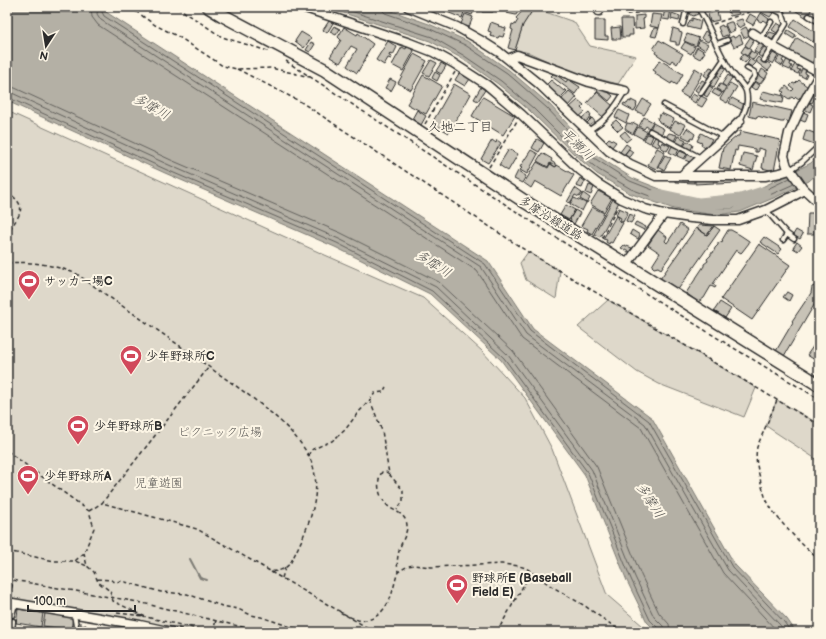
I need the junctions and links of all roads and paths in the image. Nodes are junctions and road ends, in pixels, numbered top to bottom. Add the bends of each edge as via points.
1 (130, 7) edge
2 (177, 7) edge
3 (209, 7) edge
4 (302, 7) edge
5 (408, 7) edge
6 (617, 7) edge
7 (626, 7) edge
8 (661, 7) edge
9 (687, 7) edge
10 (698, 7) edge
11 (770, 7) edge
12 (599, 9) edge
13 (756, 10) dead end
14 (809, 16) dead end
15 (771, 22) dead end
16 (819, 22) edge
17 (683, 24) dead end
18 (708, 25) junction
19 (753, 33) dead end
20 (761, 38) junction
21 (727, 40) dead end
22 (717, 44) junction
23 (773, 46) junction
24 (272, 51) dead end
25 (284, 54) junction
26 (508, 59) junction
27 (724, 59) junction
28 (764, 60) dead end
29 (458, 66) junction
30 (748, 68) dead end
31 (237, 69) junction
32 (819, 73) edge
33 (312, 78) junction
34 (746, 89) junction
35 (626, 91) joint
36 (701, 93) dead end
37 (664, 105) dead end
38 (521, 114) junction
39 (740, 121) joint
40 (650, 131) dead end
41 (420, 132) junction
42 (588, 132) junction
43 (724, 137) junction
44 (819, 146) edge
45 (701, 158) junction
46 (791, 171) junction
47 (484, 175) junction
48 (681, 176) junction
49 (804, 189) junction
50 (7, 192) edge
51 (7, 196) edge
52 (15, 197) junction
53 (622, 199) junction
54 (819, 203) edge
55 (766, 210) junction
56 (664, 214) junction
57 (7, 234) edge
58 (787, 234) junction
59 (794, 239) dead end
60 (783, 240) dead end
61 (597, 247) junction
62 (7, 262) edge
63 (626, 265) junction
64 (210, 367) junction
65 (819, 385) edge
66 (386, 387) dead end
67 (819, 399) edge
68 (370, 400) junction
69 (777, 400) junction
70 (819, 425) edge
71 (7, 451) edge
72 (309, 456) junction
73 (389, 474) junction
74 (102, 503) junction
75 (397, 510) junction
76 (89, 511) junction
77 (7, 550) edge
78 (84, 553) junction
79 (819, 560) edge
80 (75, 561) junction
81 (87, 566) junction
82 (285, 568) junction
83 (270, 571) junction
84 (398, 572) junction
85 (282, 578) junction
86 (7, 579) edge
87 (97, 579) junction
88 (14, 581) junction
89 (526, 581) dead end
90 (111, 597) junction
91 (11, 600) edge
92 (325, 603) junction
93 (74, 614) junction
94 (12, 616) dead end
95 (216, 620) junction
96 (13, 621) dead end
97 (12, 632) edge
98 (77, 632) edge
99 (172, 632) edge
100 (212, 632) edge
101 (263, 632) edge
102 (306, 632) edge
103 (375, 632) edge
104 (497, 632) edge
105 (622, 632) edge

1 - 31 path via 216,62
2 - 24 path via 222,37
3 - 25 main road, 多摩沿線道路
4 - 29 street via 410,43
5 - 26 street via 457,27
6 - 12 path
7 - 8 path via 627,14 661,10
9 - 17 lane
10 - 18 lane
11 - 23 lane via 782,13 786,24
13 - 18 path
14 - 16 lane
15 - 20 lane
18 - 22 lane
19 - 20 street
20 - 23 street
21 - 22 lane
22 - 27 lane
23 - 28 lane
23 - 32 street
25 - 33 path
25 - 41 main road, 多摩沿線道路 via 325,70
26 - 35 street via 517,55 589,82
26 - 42 street via 539,84
27 - 34 lane via 732,74
27 - 36 lane
29 - 38 street via 487,85
29 - 41 path
30 - 34 lane via 755,76
31 - 33 path via 271,68
31 - 69 path via 301,102 528,252
32 - 46 street via 789,133 784,156
33 - 67 path via 550,234
34 - 39 lane via 748,101
35 - 42 lane via 611,112
37 - 43 lane
38 - 47 path
38 - 53 street via 580,170
39 - 43 street
40 - 45 lane
41 - 47 main road, 多摩沿線道路
42 - 48 street via 609,151 630,164 656,176
43 - 45 street
44 - 46 lane
45 - 48 street
46 - 48 street via 765,176
46 - 49 street
47 - 61 main road, 多摩沿線道路
49 - 54 street
49 - 55 street
50 - 52 path
51 - 52 path
52 - 57 path via 21,208 20,214
53 - 56 street
53 - 61 path
55 - 56 street via 738,220 727,221
55 - 58 lane
56 - 63 street
58 - 59 lane
58 - 60 lane
61 - 63 main road, 多摩沿線道路
62 - 64 path via 38,263 60,267 77,274
63 - 65 main road, 多摩沿線道路
64 - 72 path via 263,406 295,436
64 - 74 path
66 - 68 path via 383,392 374,393
68 - 72 path via 345,430 332,441 310,451
68 - 73 path via 382,431
69 - 70 path
69 - 79 path via 757,447 756,465 765,497 778,517
71 - 76 path
72 - 82 path via 314,470 314,509 299,546
73 - 75 path via 404,490 403,501
73 - 75 path via 382,472 378,486 386,505
74 - 76 path
74 - 83 path via 197,529
75 - 84 path via 406,520 408,527 399,550
76 - 78 path via 94,528
77 - 80 path via 54,561
78 - 80 path
78 - 81 path
80 - 81 path
81 - 87 path
82 - 83 path via 277,572
82 - 85 path
83 - 85 path
84 - 92 path via 391,597 375,617 358,620
84 - 105 path via 414,565 519,566 526,568
85 - 92 path
86 - 88 path
87 - 90 path via 110,591
87 - 102 path via 122,581 161,592 187,594
88 - 90 path
88 - 91 path
89 - 104 path
90 - 95 path
90 - 100 path via 113,601 146,617
91 - 93 street
91 - 94 lane
92 - 103 path
93 - 98 lane
93 - 99 street
95 - 100 path
95 - 101 path
96 - 97 lane

